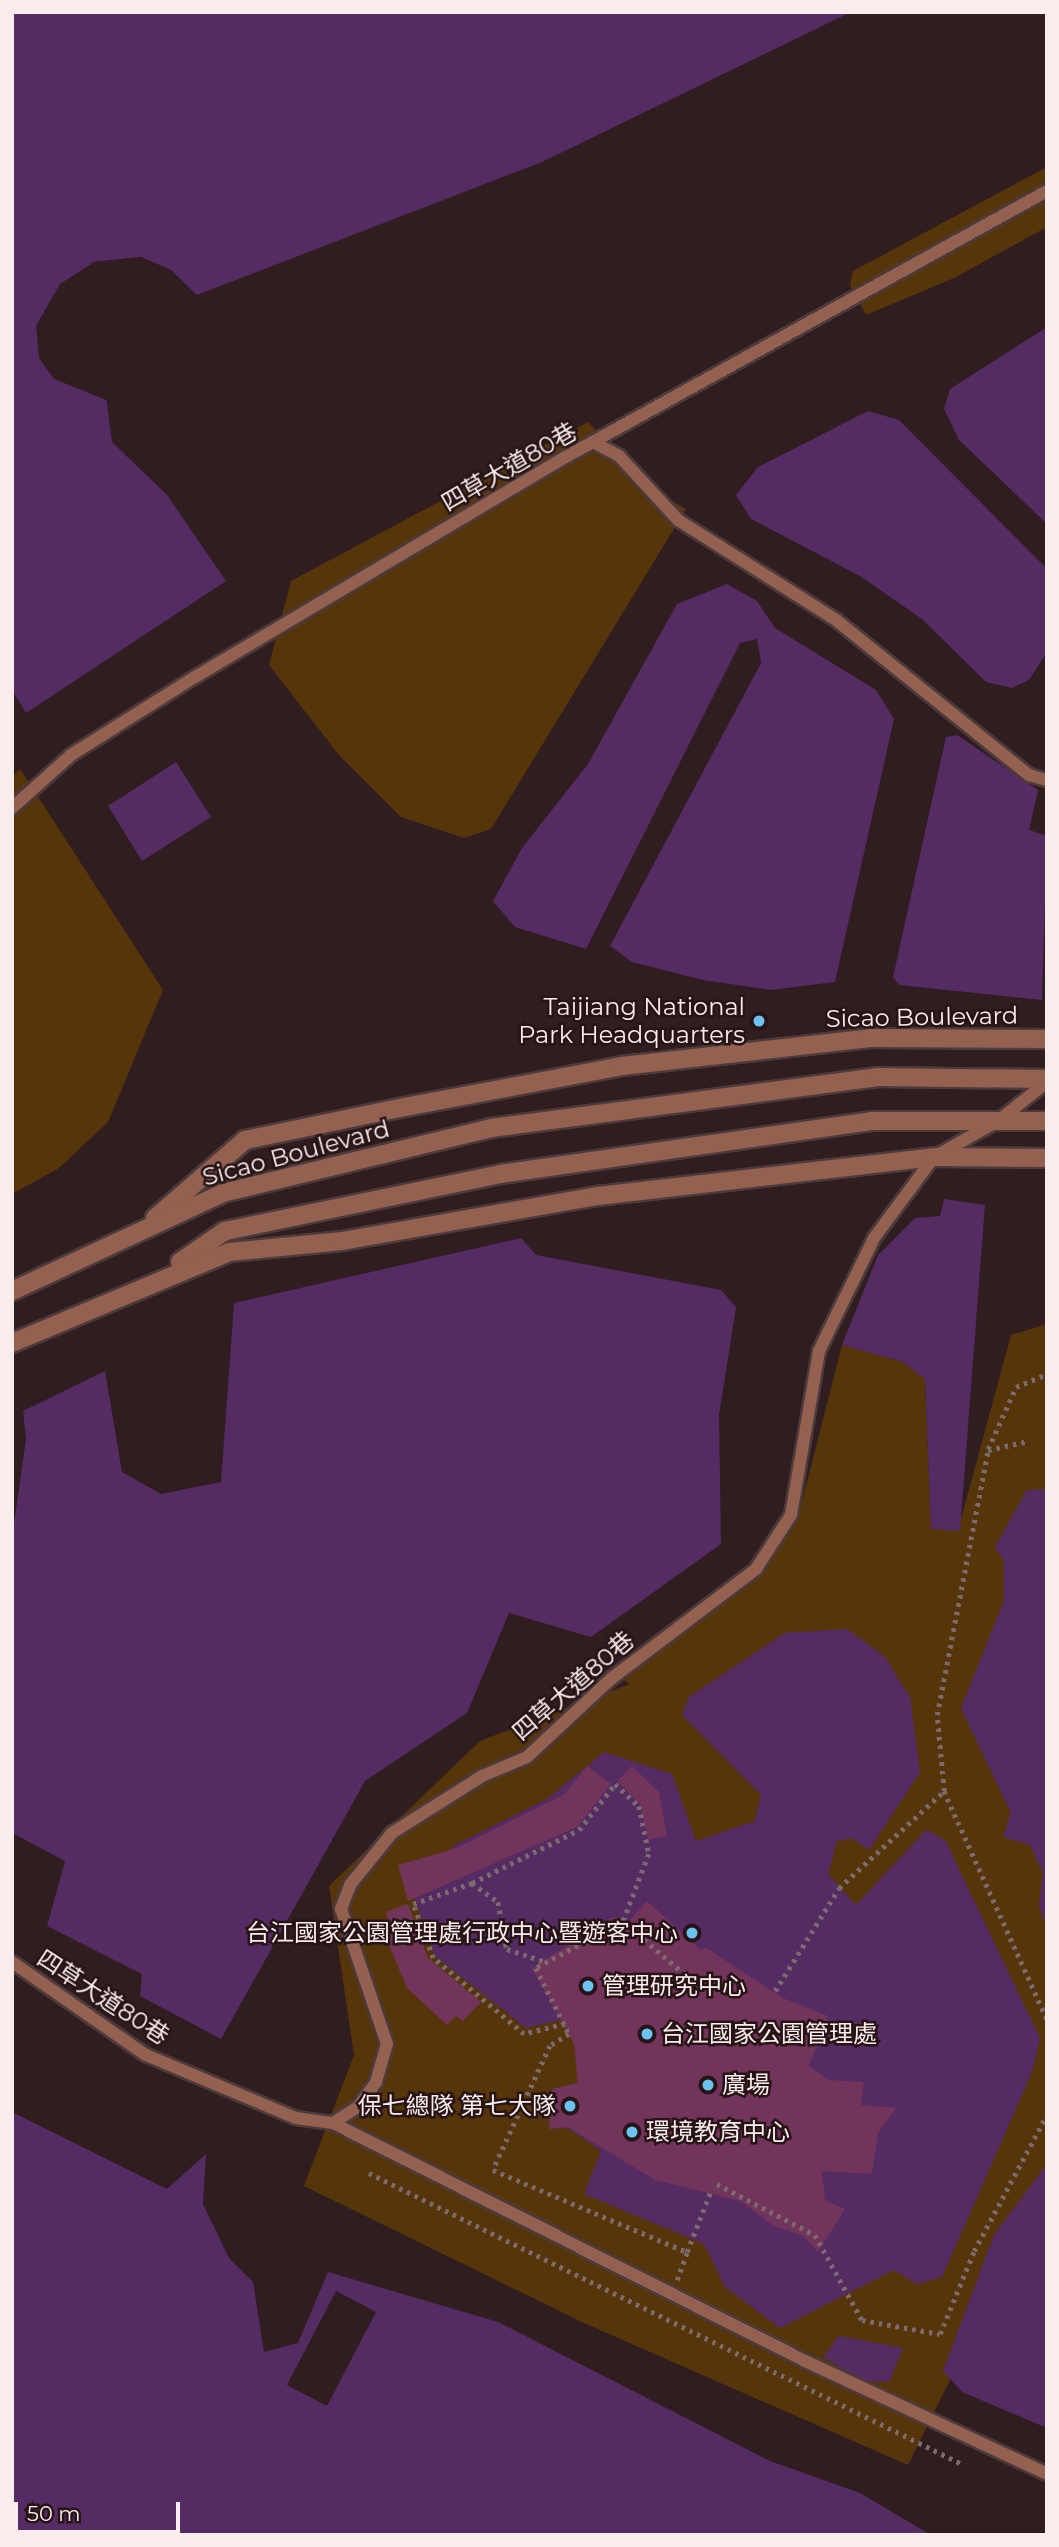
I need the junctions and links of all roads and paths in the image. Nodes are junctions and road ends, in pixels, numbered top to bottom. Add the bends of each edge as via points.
1 (1047, 191) edge
2 (593, 442) junction
3 (1047, 780) edge
4 (12, 808) edge
5 (1047, 1039) edge
6 (1047, 1080) edge
7 (998, 1121) junction
8 (1047, 1121) edge
9 (934, 1157) junction
10 (1047, 1158) edge
11 (136, 1234) junction
12 (160, 1276) junction
13 (12, 1291) edge
14 (12, 1343) edge
15 (1047, 1374) edge
16 (1028, 1441) dead end
17 (988, 1450) junction
18 (944, 1791) junction
19 (472, 1884) junction
20 (623, 1922) junction
21 (12, 1962) edge
22 (547, 1962) junction
23 (685, 1975) dead end
24 (775, 1991) dead end
25 (1047, 2019) edge
26 (565, 2024) junction
27 (1047, 2114) edge
28 (333, 2123) junction
29 (369, 2173) dead end
30 (717, 2184) dead end
31 (710, 2193) dead end
32 (964, 2465) dead end
33 (1047, 2474) edge

1 - 2 lane, 四草大道80巷
2 - 3 lane via 619,456 678,520 836,620 1029,775
2 - 4 lane, 四草大道80巷 via 71,755
5 - 11 street, Sicao Boulevard via 870,1038 622,1066 245,1140
6 - 7 lane, 四草大道80巷
6 - 11 street, Sicao Boulevard via 879,1077 491,1128 223,1193
7 - 8 street
7 - 9 lane, 四草大道80巷
7 - 12 street via 871,1121 500,1174 225,1231
9 - 10 street
9 - 12 street via 598,1196 342,1241 230,1252
9 - 28 lane, 四草大道80巷 via 846,1288 819,1351 791,1515 756,1569 612,1678 527,1757 482,1776 392,1833 351,1885 341,1909 387,2045 376,2082 358,2107
11 - 13 street
12 - 14 street
15 - 17 path via 1016,1387
16 - 17 path
17 - 18 path via 937,1715
18 - 24 path via 839,1888
18 - 25 path
19 - 20 path via 579,1830 615,1784 639,1806 649,1854
19 - 22 path via 498,1902 507,1949
19 - 26 path via 413,1904 433,1958 524,2034
20 - 22 path
20 - 23 path
21 - 28 lane, 四草大道80巷 via 146,2055 296,2118
22 - 26 path via 536,1968
26 - 31 path via 569,2034 550,2046 493,2170 687,2252
27 - 30 path via 974,2251 940,2334 862,2320 815,2235
28 - 33 lane via 803,2360
29 - 32 path

